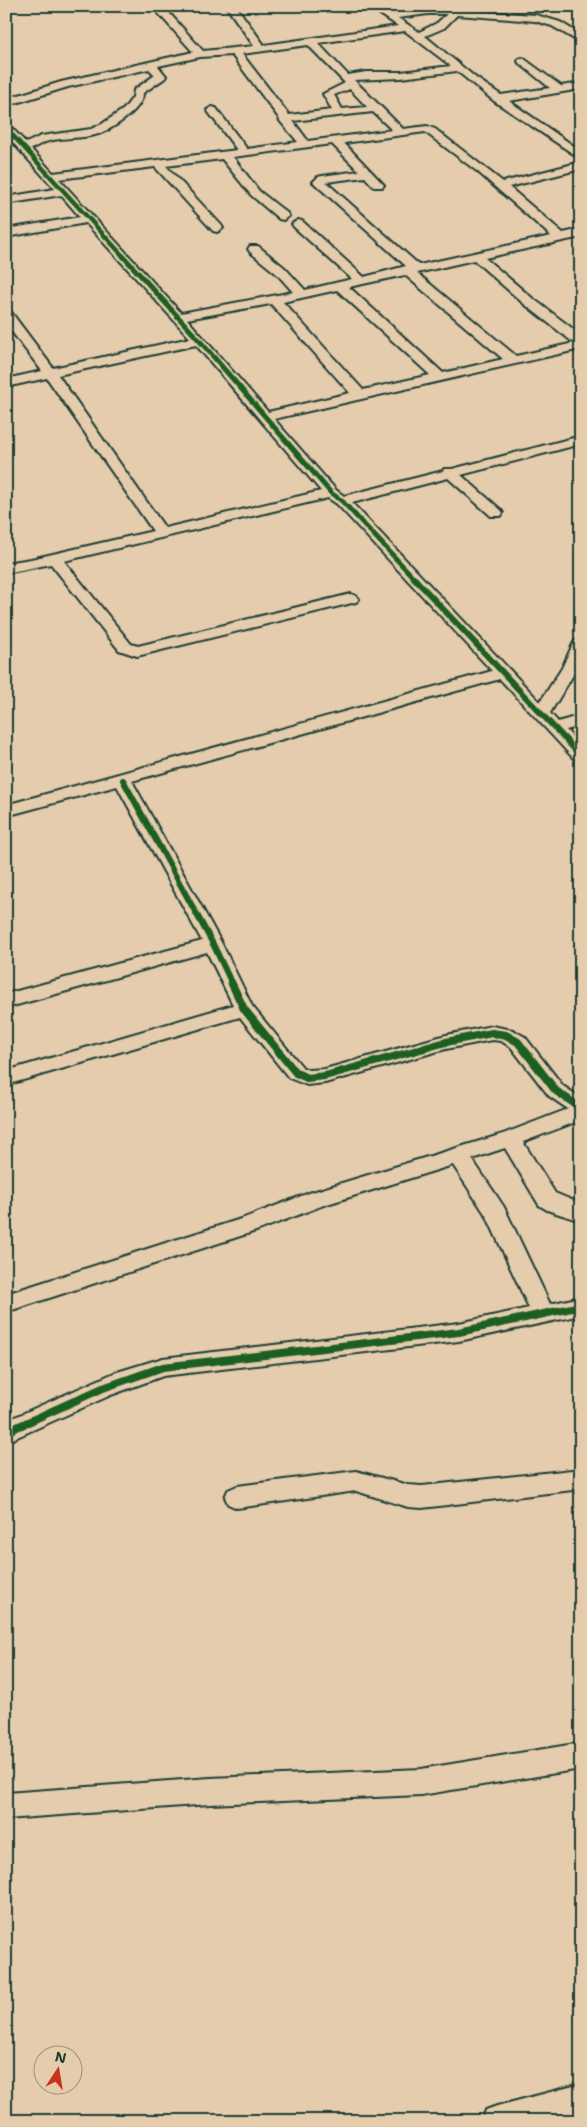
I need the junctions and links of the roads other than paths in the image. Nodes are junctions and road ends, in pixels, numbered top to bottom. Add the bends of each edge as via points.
1 (157, 6) edge
2 (231, 6) edge
3 (374, 6) edge
4 (461, 10) edge
5 (390, 17) junction
6 (407, 28) junction
7 (417, 35) junction
8 (581, 40) edge
9 (310, 41) junction
10 (260, 48) junction
11 (235, 52) junction
12 (200, 54) junction
13 (523, 61) dead end
14 (152, 66) junction
15 (459, 68) junction
16 (350, 81) junction
17 (581, 86) edge
18 (558, 89) junction
19 (498, 99) junction
20 (6, 103) edge
21 (375, 109) junction
22 (212, 110) dead end
23 (339, 113) junction
24 (284, 119) junction
25 (6, 128) edge
26 (399, 131) junction
27 (334, 140) junction
28 (305, 144) junction
29 (25, 148) junction
30 (245, 153) junction
31 (226, 156) junction
32 (581, 156) edge
33 (160, 165) junction
34 (581, 165) edge
35 (368, 173) junction
36 (51, 177) junction
37 (378, 186) dead end
38 (501, 186) junction
39 (64, 191) junction
40 (6, 201) edge
41 (283, 216) dead end
42 (89, 219) junction
43 (298, 224) dead end
44 (218, 228) dead end
45 (6, 233) edge
46 (581, 233) edge
47 (560, 237) junction
48 (254, 250) dead end
49 (475, 255) junction
50 (410, 269) junction
51 (360, 280) junction
52 (340, 285) junction
53 (302, 294) junction
54 (274, 300) junction
55 (6, 315) edge
56 (178, 317) junction
57 (199, 340) junction
58 (581, 343) edge
59 (513, 361) junction
60 (50, 373) junction
61 (442, 378) junction
62 (6, 382) edge
63 (358, 393) junction
64 (264, 417) junction
65 (581, 440) edge
66 (449, 472) junction
67 (336, 497) junction
68 (496, 513) dead end
69 (162, 532) junction
70 (54, 558) junction
71 (6, 568) edge
72 (351, 599) dead end
73 (581, 644) edge
74 (503, 673) junction
75 (541, 714) junction
76 (581, 720) edge
77 (554, 729) junction
78 (581, 756) edge
79 (123, 780) junction
80 (6, 811) edge
81 (213, 944) junction
82 (6, 1001) edge
83 (244, 1009) junction
84 (6, 1078) edge
85 (581, 1108) edge
86 (581, 1112) edge
87 (510, 1139) junction
88 (458, 1156) junction
89 (581, 1213) edge
90 (6, 1303) edge
91 (581, 1306) edge
92 (544, 1315) junction
93 (6, 1432) edge
94 (581, 1479) edge
95 (237, 1497) dead end
96 (581, 1756) edge
97 (6, 1806) edge
98 (581, 2099) edge
99 (497, 2121) edge

1 - 12 street
2 - 10 street
3 - 5 street
4 - 5 street
4 - 7 street via 444,23
4 - 8 street via 536,18 556,24
5 - 6 street
6 - 7 street
6 - 9 street
7 - 15 street
9 - 10 street
9 - 16 street
10 - 11 street
11 - 12 street
11 - 24 street
12 - 14 street
13 - 18 street
14 - 20 street via 72,82
14 - 29 street via 161,76 138,92 124,115 92,132 45,138
15 - 16 street via 401,75 366,75
15 - 19 street
16 - 21 street
16 - 23 street via 328,94
17 - 18 street
18 - 19 street
19 - 32 street
21 - 23 street
21 - 26 street
22 - 30 street
23 - 24 street
24 - 28 street
25 - 29 street
26 - 27 street
26 - 38 street via 429,129
27 - 28 street
27 - 35 street
28 - 30 street
29 - 36 street
30 - 31 street
31 - 33 street
31 - 41 street via 255,193
33 - 36 street
33 - 44 street
34 - 38 street
35 - 37 street
35 - 50 street via 319,182
36 - 39 street
38 - 47 street
39 - 40 street
39 - 42 street
42 - 45 street
42 - 56 street
43 - 51 street
46 - 47 street
47 - 49 street
48 - 53 street via 281,271
49 - 50 street
49 - 58 street
50 - 51 street
50 - 59 street
51 - 52 street
52 - 53 street
52 - 61 street
53 - 54 street
54 - 56 street
54 - 63 street
55 - 60 street
56 - 57 street
57 - 60 street
57 - 64 street
58 - 59 street
59 - 61 street
60 - 62 street
60 - 69 street
61 - 63 street
63 - 64 street
64 - 67 street
65 - 66 street
66 - 67 street
66 - 68 street
67 - 69 street
67 - 74 street
69 - 70 street
70 - 71 street
70 - 72 street via 125,647 137,651
73 - 75 street
74 - 75 street
74 - 79 street
75 - 77 street
76 - 77 street
77 - 78 street
79 - 80 street
79 - 81 street
81 - 82 street
81 - 83 street
83 - 84 street
83 - 85 street via 283,1060 296,1073 307,1078 338,1074 446,1042 492,1033 506,1035 518,1042 556,1091
86 - 87 street
87 - 88 street
87 - 89 street via 547,1199
88 - 90 street via 317,1199 251,1224
88 - 92 street via 496,1213
91 - 92 street
92 - 93 street via 459,1332 144,1372 99,1388 50,1414
94 - 95 street via 422,1498 367,1483 344,1482
96 - 97 street via 421,1782 210,1791
98 - 99 street

